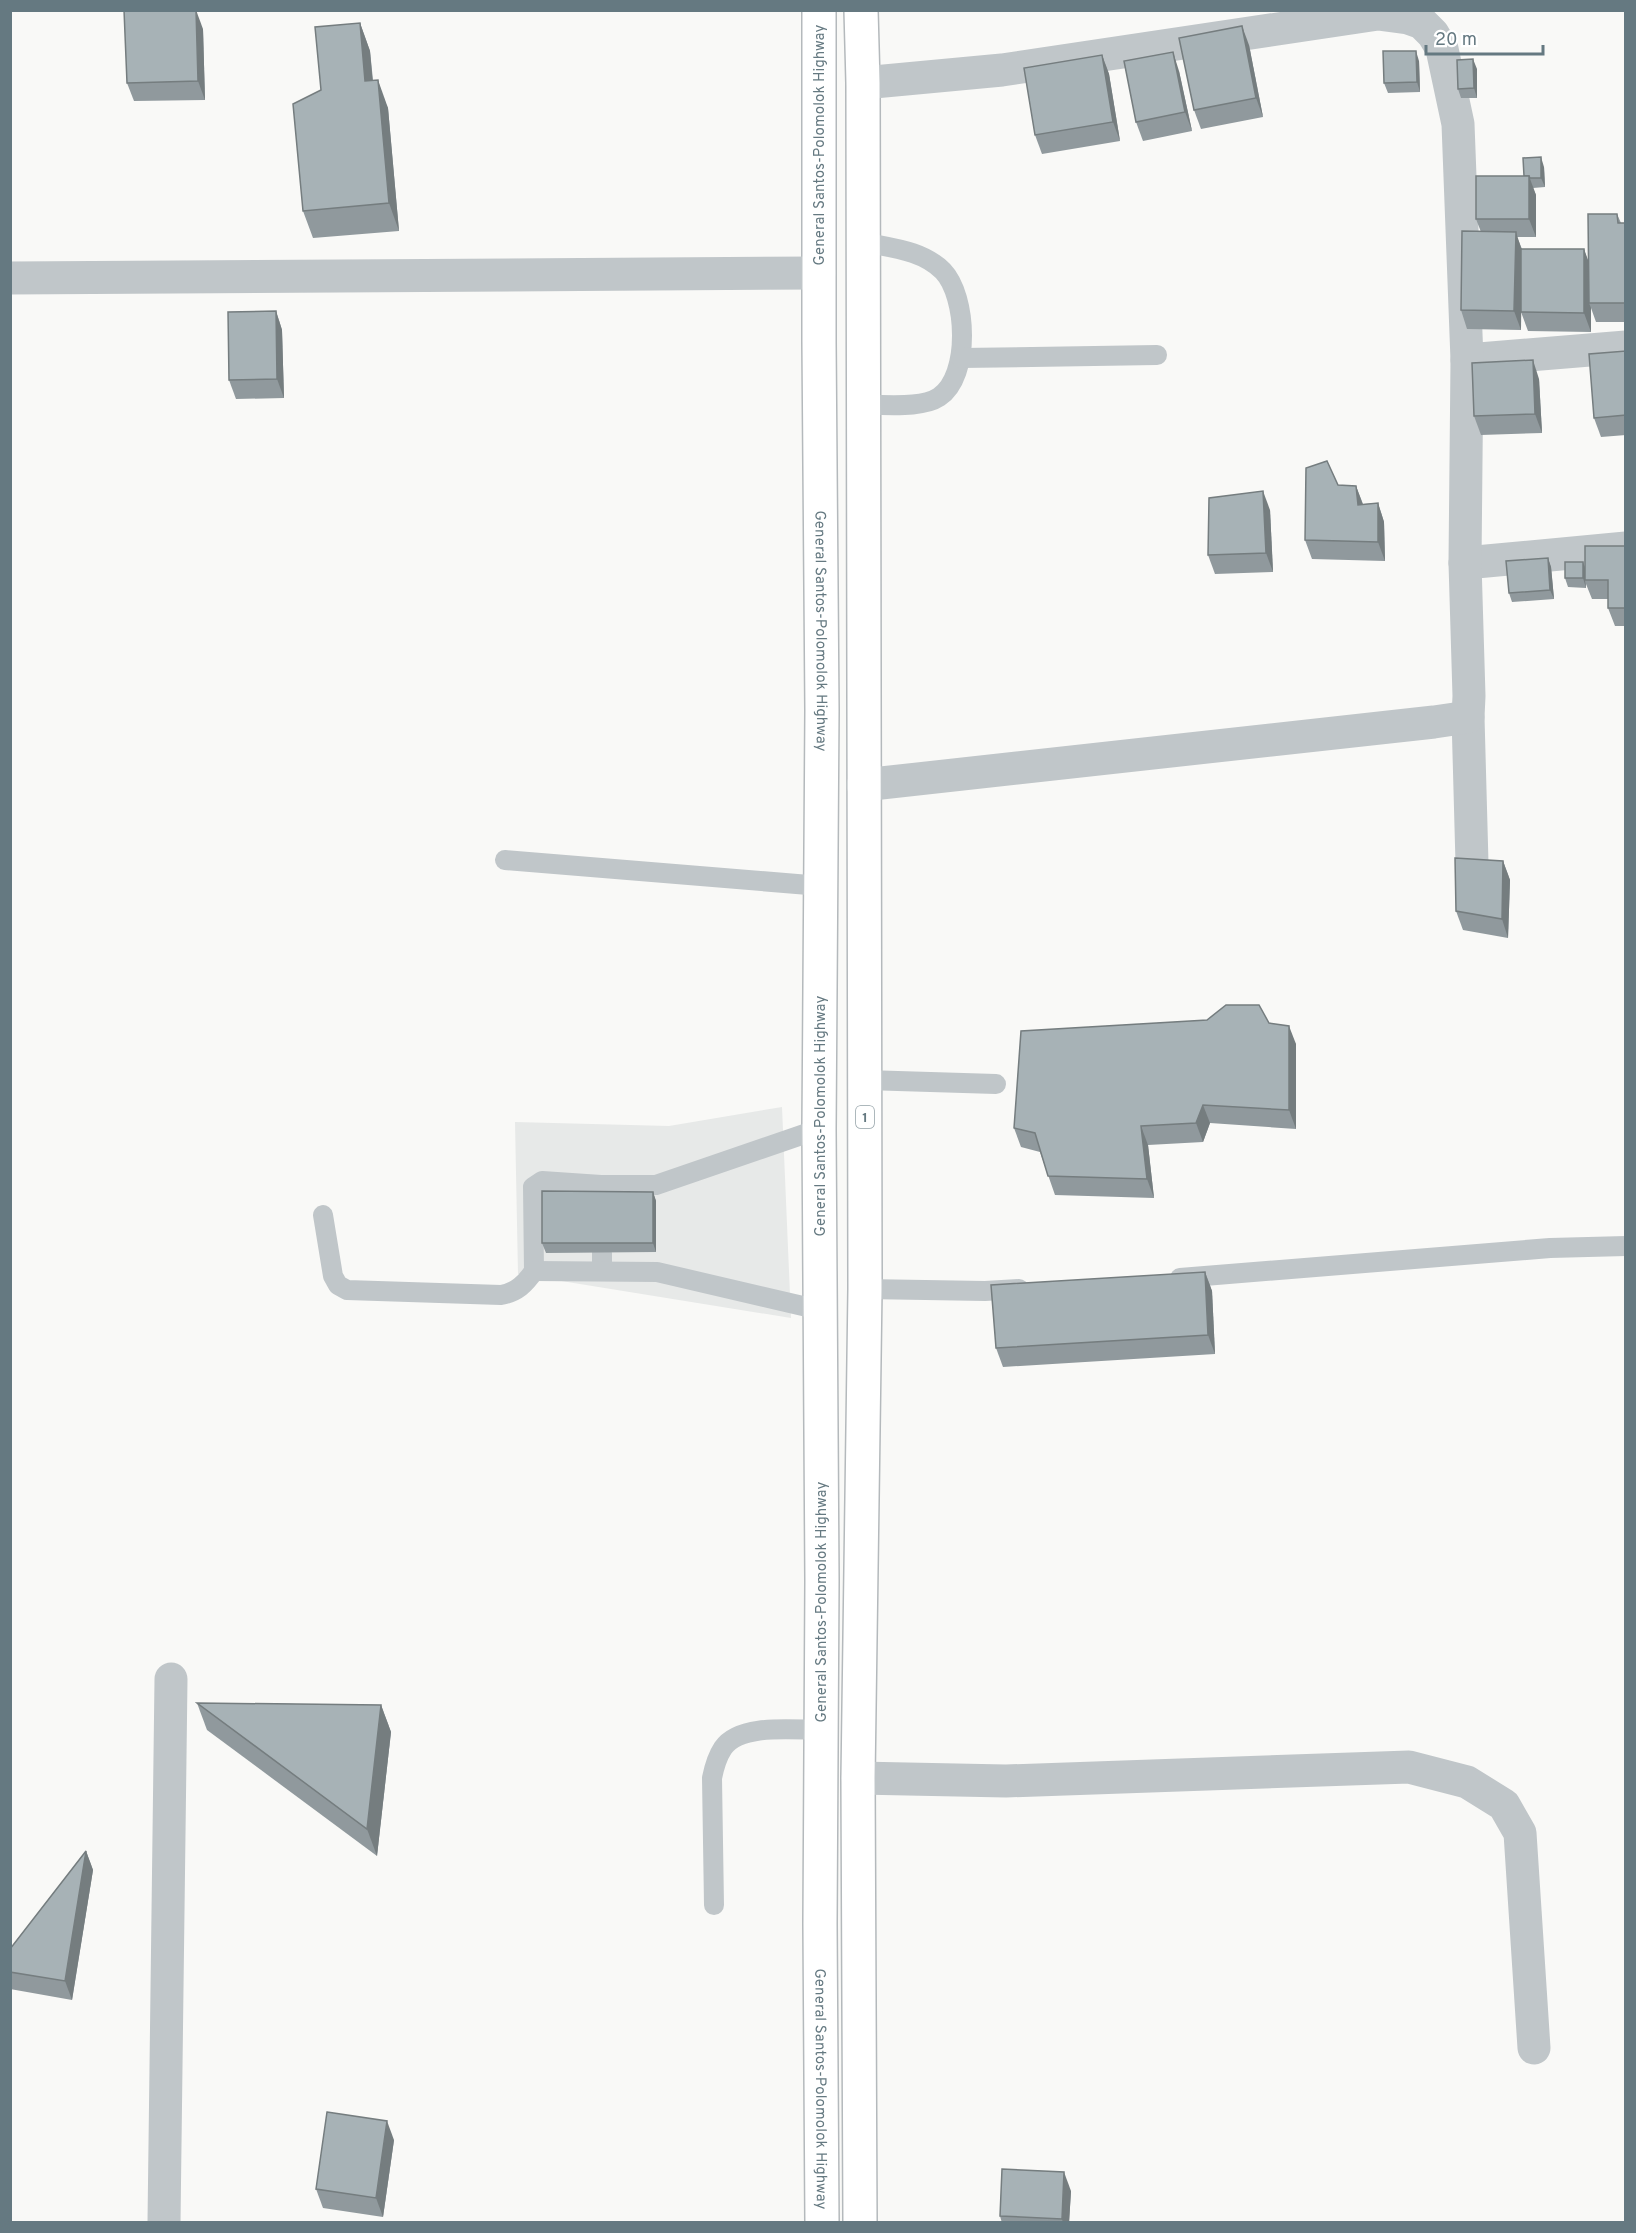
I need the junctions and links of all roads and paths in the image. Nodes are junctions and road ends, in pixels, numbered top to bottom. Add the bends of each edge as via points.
1 (819, 10) edge
2 (861, 10) edge
3 (863, 83) junction
4 (863, 242) junction
5 (819, 273) junction
6 (10, 278) edge
7 (1626, 347) edge
8 (1157, 355) dead end
9 (961, 358) junction
10 (1467, 360) junction
11 (863, 405) junction
12 (1626, 548) edge
13 (1465, 563) junction
14 (1468, 717) junction
15 (863, 785) junction
16 (505, 860) dead end
17 (1472, 863) edge
18 (821, 886) junction
19 (865, 1080) junction
20 (996, 1084) dead end
21 (819, 1129) junction
22 (323, 1215) dead end
23 (1626, 1246) edge
24 (534, 1271) junction
25 (1159, 1280) edge
26 (1043, 1288) edge
27 (865, 1289) junction
28 (820, 1310) junction
29 (171, 1678) dead end
30 (821, 1730) junction
31 (858, 1778) junction
32 (714, 1905) dead end
33 (1534, 2048) dead end
34 (164, 2223) edge
35 (822, 2223) edge
36 (860, 2223) edge

1 - 5 highway, General Santos-Polomolok Highway
2 - 3 highway, 1
3 - 4 highway, 1
3 - 10 street via 1002,70 1378,14 1422,23 1442,49 1458,124
4 - 9 lane via 907,250 944,272 960,302
4 - 11 highway, 1
5 - 6 street
5 - 18 highway, General Santos-Polomolok Highway
7 - 10 street
8 - 9 lane
9 - 11 lane via 950,387 939,398 922,404
10 - 13 street
11 - 15 highway, 1
12 - 13 street
13 - 14 street
14 - 15 street via 1389,729
14 - 17 street
15 - 19 highway, 1
16 - 18 lane
18 - 21 highway, General Santos-Polomolok Highway
19 - 20 lane
19 - 27 highway, 1
21 - 24 lane via 656,1185 601,1193 542,1182 533,1187
21 - 28 highway, General Santos-Polomolok Highway
22 - 24 lane via 333,1276 347,1290 501,1295 520,1288
23 - 25 lane via 1550,1248
24 - 28 lane via 602,1262
26 - 27 lane
27 - 31 highway, 1
28 - 30 highway, General Santos-Polomolok Highway
29 - 34 street
30 - 32 lane via 758,1731 738,1735 724,1746 712,1778
30 - 35 highway, General Santos-Polomolok Highway
31 - 33 street via 1006,1781 1409,1767 1467,1782 1504,1805 1520,1833
31 - 36 highway, 1

